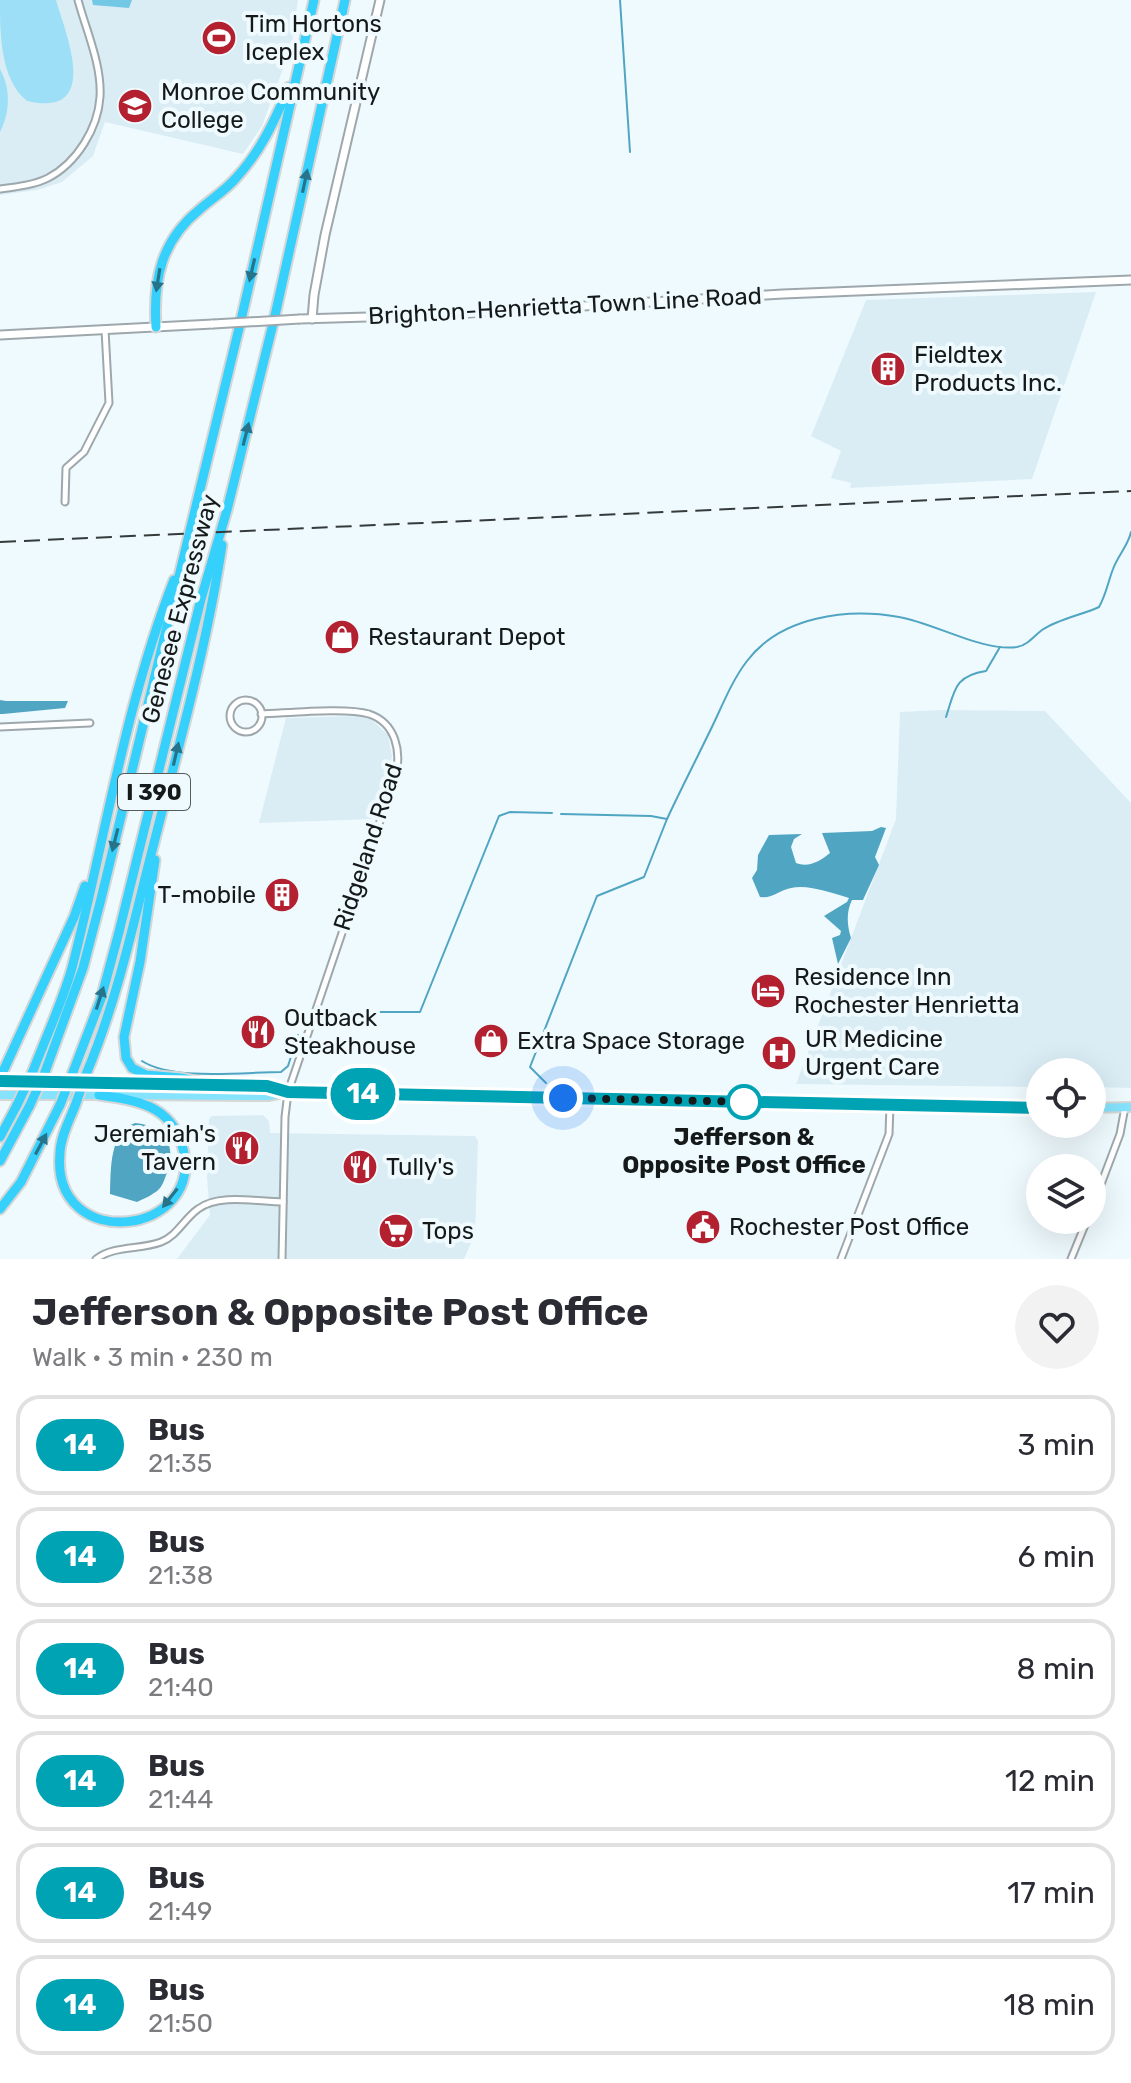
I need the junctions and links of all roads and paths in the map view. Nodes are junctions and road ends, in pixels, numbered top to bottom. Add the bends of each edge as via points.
1 (78, 0) edge
2 (314, 0) edge
3 (345, 0) edge
4 (380, 0) edge
5 (300, 58) junction
6 (0, 187) edge
7 (1131, 280) edge
8 (312, 319) junction
9 (156, 327) junction
10 (105, 330) junction
11 (0, 335) edge
12 (65, 502) dead end
13 (227, 510) junction
14 (187, 547) junction
15 (261, 714) junction
16 (90, 723) dead end
17 (0, 727) edge
18 (162, 809) junction
19 (99, 845) junction
20 (0, 1080) edge
21 (209, 1084) junction
22 (288, 1092) junction
23 (0, 1095) edge
24 (99, 1095) junction
25 (890, 1105) junction
26 (1128, 1107) edge
27 (1026, 1108) edge
28 (1106, 1108) edge
29 (0, 1137) edge
30 (0, 1161) edge
31 (1106, 1171) edge
32 (21, 1182) junction
33 (283, 1202) junction
34 (0, 1209) edge
35 (0, 1215) edge
36 (1081, 1234) edge
37 (96, 1259) edge
38 (282, 1259) edge
39 (841, 1259) edge
40 (1071, 1259) edge

1 - 6 street via 97,68 100,97 95,121 85,143 49,177
2 - 5 highway, Genesee Expressway / I 390
13 -> 3 highway, Genesee Expressway / I 390
4 - 8 street via 319,262
5 -> 9 highway via 258,150 225,190 182,225 165,250 156,282
5 -> 14 highway, Genesee Expressway / I 390
7 - 8 street, Brighton-Henrietta Town Line Road
8 - 9 street, Brighton-Henrietta Town Line Road, bridge
9 - 10 street, Brighton-Henrietta Town Line Road
10 - 11 street, Brighton-Henrietta Town Line Road
10 - 12 street via 109,403 84,452 66,468
18 -> 13 highway via 215,590
32 -> 13 highway, Genesee Expressway / I 390, bridge via 60,1105 101,999
14 - 19 highway via 153,633
14 -> 30 highway, Genesee Expressway / I 390, bridge via 83,968 45,1072
15 - 15 street, Ridgeland Road via 257,705 243,700 231,708 230,719 235,728 251,731
15 - 22 street, Ridgeland Road via 369,714 386,725 399,754
16 - 17 street
18 - 21 highway via 125,1053 139,1073
24 -> 18 highway, bridge via 150,1105 166,1116 181,1141 184,1167 177,1191 146,1219 122,1224 83,1211 70,1197 59,1162 62,1139 111,1008
19 - 20 highway via 74,917
19 - 29 highway, bridge via 71,971 33,1071
20 - 21 main road
21 - 22 main road
22 - 24 main road
22 - 25 main road
22 - 33 street, Ridgeland Road
23 - 24 main road
25 - 27 main road
25 - 39 street via 889,1134
26 - 28 main road
26 - 31 street
32 - 34 highway, Genesee Expressway / I 390
32 - 35 highway
33 - 37 street via 208,1203 164,1241
33 - 38 street, Ridgeland Road
36 - 40 street

